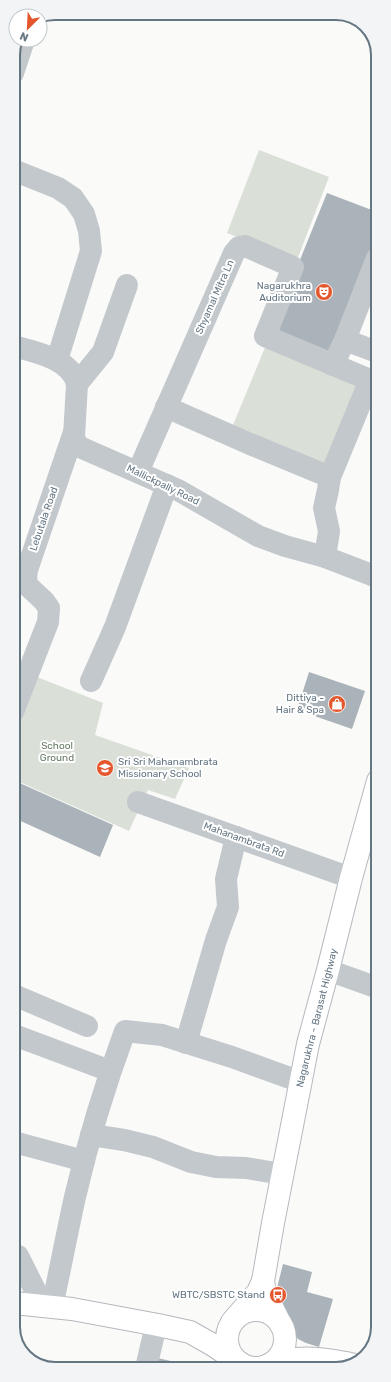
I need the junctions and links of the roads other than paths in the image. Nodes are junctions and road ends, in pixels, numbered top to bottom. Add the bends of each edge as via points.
1 (20, 173) edge
2 (371, 273) edge
3 (127, 285) dead end
4 (345, 340) junction
5 (20, 348) edge
6 (371, 350) edge
7 (57, 360) junction
8 (333, 365) junction
9 (371, 380) edge
10 (77, 384) junction
11 (371, 388) edge
12 (166, 407) junction
13 (74, 432) junction
14 (138, 472) junction
15 (330, 477) junction
16 (167, 485) junction
17 (325, 557) junction
18 (371, 573) edge
19 (20, 576) edge
20 (91, 681) dead end
21 (20, 694) edge
22 (138, 802) dead end
23 (371, 827) edge
24 (236, 837) junction
25 (351, 878) junction
26 (328, 970) junction
27 (371, 985) edge
28 (20, 998) edge
29 (87, 1026) dead end
30 (20, 1037) edge
31 (186, 1043) junction
32 (110, 1071) junction
33 (301, 1082) junction
34 (91, 1135) junction
35 (20, 1144) edge
36 (84, 1161) junction
37 (282, 1174) junction
38 (20, 1263) edge
39 (263, 1281) junction
40 (20, 1304) edge
41 (47, 1306) junction
42 (232, 1322) junction
43 (157, 1325) junction
44 (282, 1328) junction
45 (190, 1332) junction
46 (148, 1362) edge
47 (243, 1362) edge
48 (243, 1362) edge
49 (273, 1362) edge
50 (277, 1362) edge
51 (324, 1362) edge

1 - 7 street via 58,188 73,198 84,214 90,231 91,251
2 - 4 street
3 - 10 street via 103,352
4 - 6 street
4 - 8 street
5 - 7 street
7 - 10 street via 69,368
8 - 9 street, Shyamal Mitra Ln
8 - 12 street, Shyamal Mitra Ln via 265,336 293,267 245,246 239,247 234,253
10 - 13 street
11 - 15 street
12 - 14 street, Shyamal Mitra Ln
12 - 15 street
13 - 14 street, Mallickpally Road via 77,445
13 - 19 street, Lebutala Road
14 - 16 street, Mallickpally Road
15 - 17 street via 324,508 329,531
16 - 17 street, Mallickpally Road via 258,536
16 - 20 street via 115,627
17 - 18 street, Mallickpally Road
19 - 21 street, Lebutala Road via 26,579 28,586 49,608 48,622
22 - 24 street, Mahanambrata Rd
23 - 25 main road, Nagarukhra - Barasat Highway
24 - 25 street, Mahanambrata Rd
24 - 31 street via 226,879 228,907
25 - 26 main road, Nagarukhra - Barasat Highway
26 - 27 street
26 - 33 main road, Nagarukhra - Barasat Highway via 308,1044
28 - 29 street
30 - 32 street
31 - 32 street via 162,1035 125,1031
31 - 33 street
32 - 34 street
33 - 37 main road, Nagarukhra - Barasat Highway
34 - 36 street
34 - 37 street via 153,1147 216,1167 246,1168
35 - 36 street
36 - 41 street
37 - 39 main road, Nagarukhra - Barasat Highway
38 - 41 street
39 - 42 main road, Nagarukhra - Barasat Highway via 258,1292
39 - 44 main road, Nagarukhra - Barasat Highway via 265,1292
40 - 41 main road
41 - 43 main road
42 - 44 main road via 247,1311 256,1310 273,1316
42 - 45 main road via 210,1330
42 - 47 main road via 228,1331 228,1349 234,1357
43 - 45 main road
43 - 46 street
44 - 49 main road via 285,1342 282,1351
44 - 51 main road via 288,1340 298,1349
45 - 48 main road
50 - 51 main road via 297,1359

